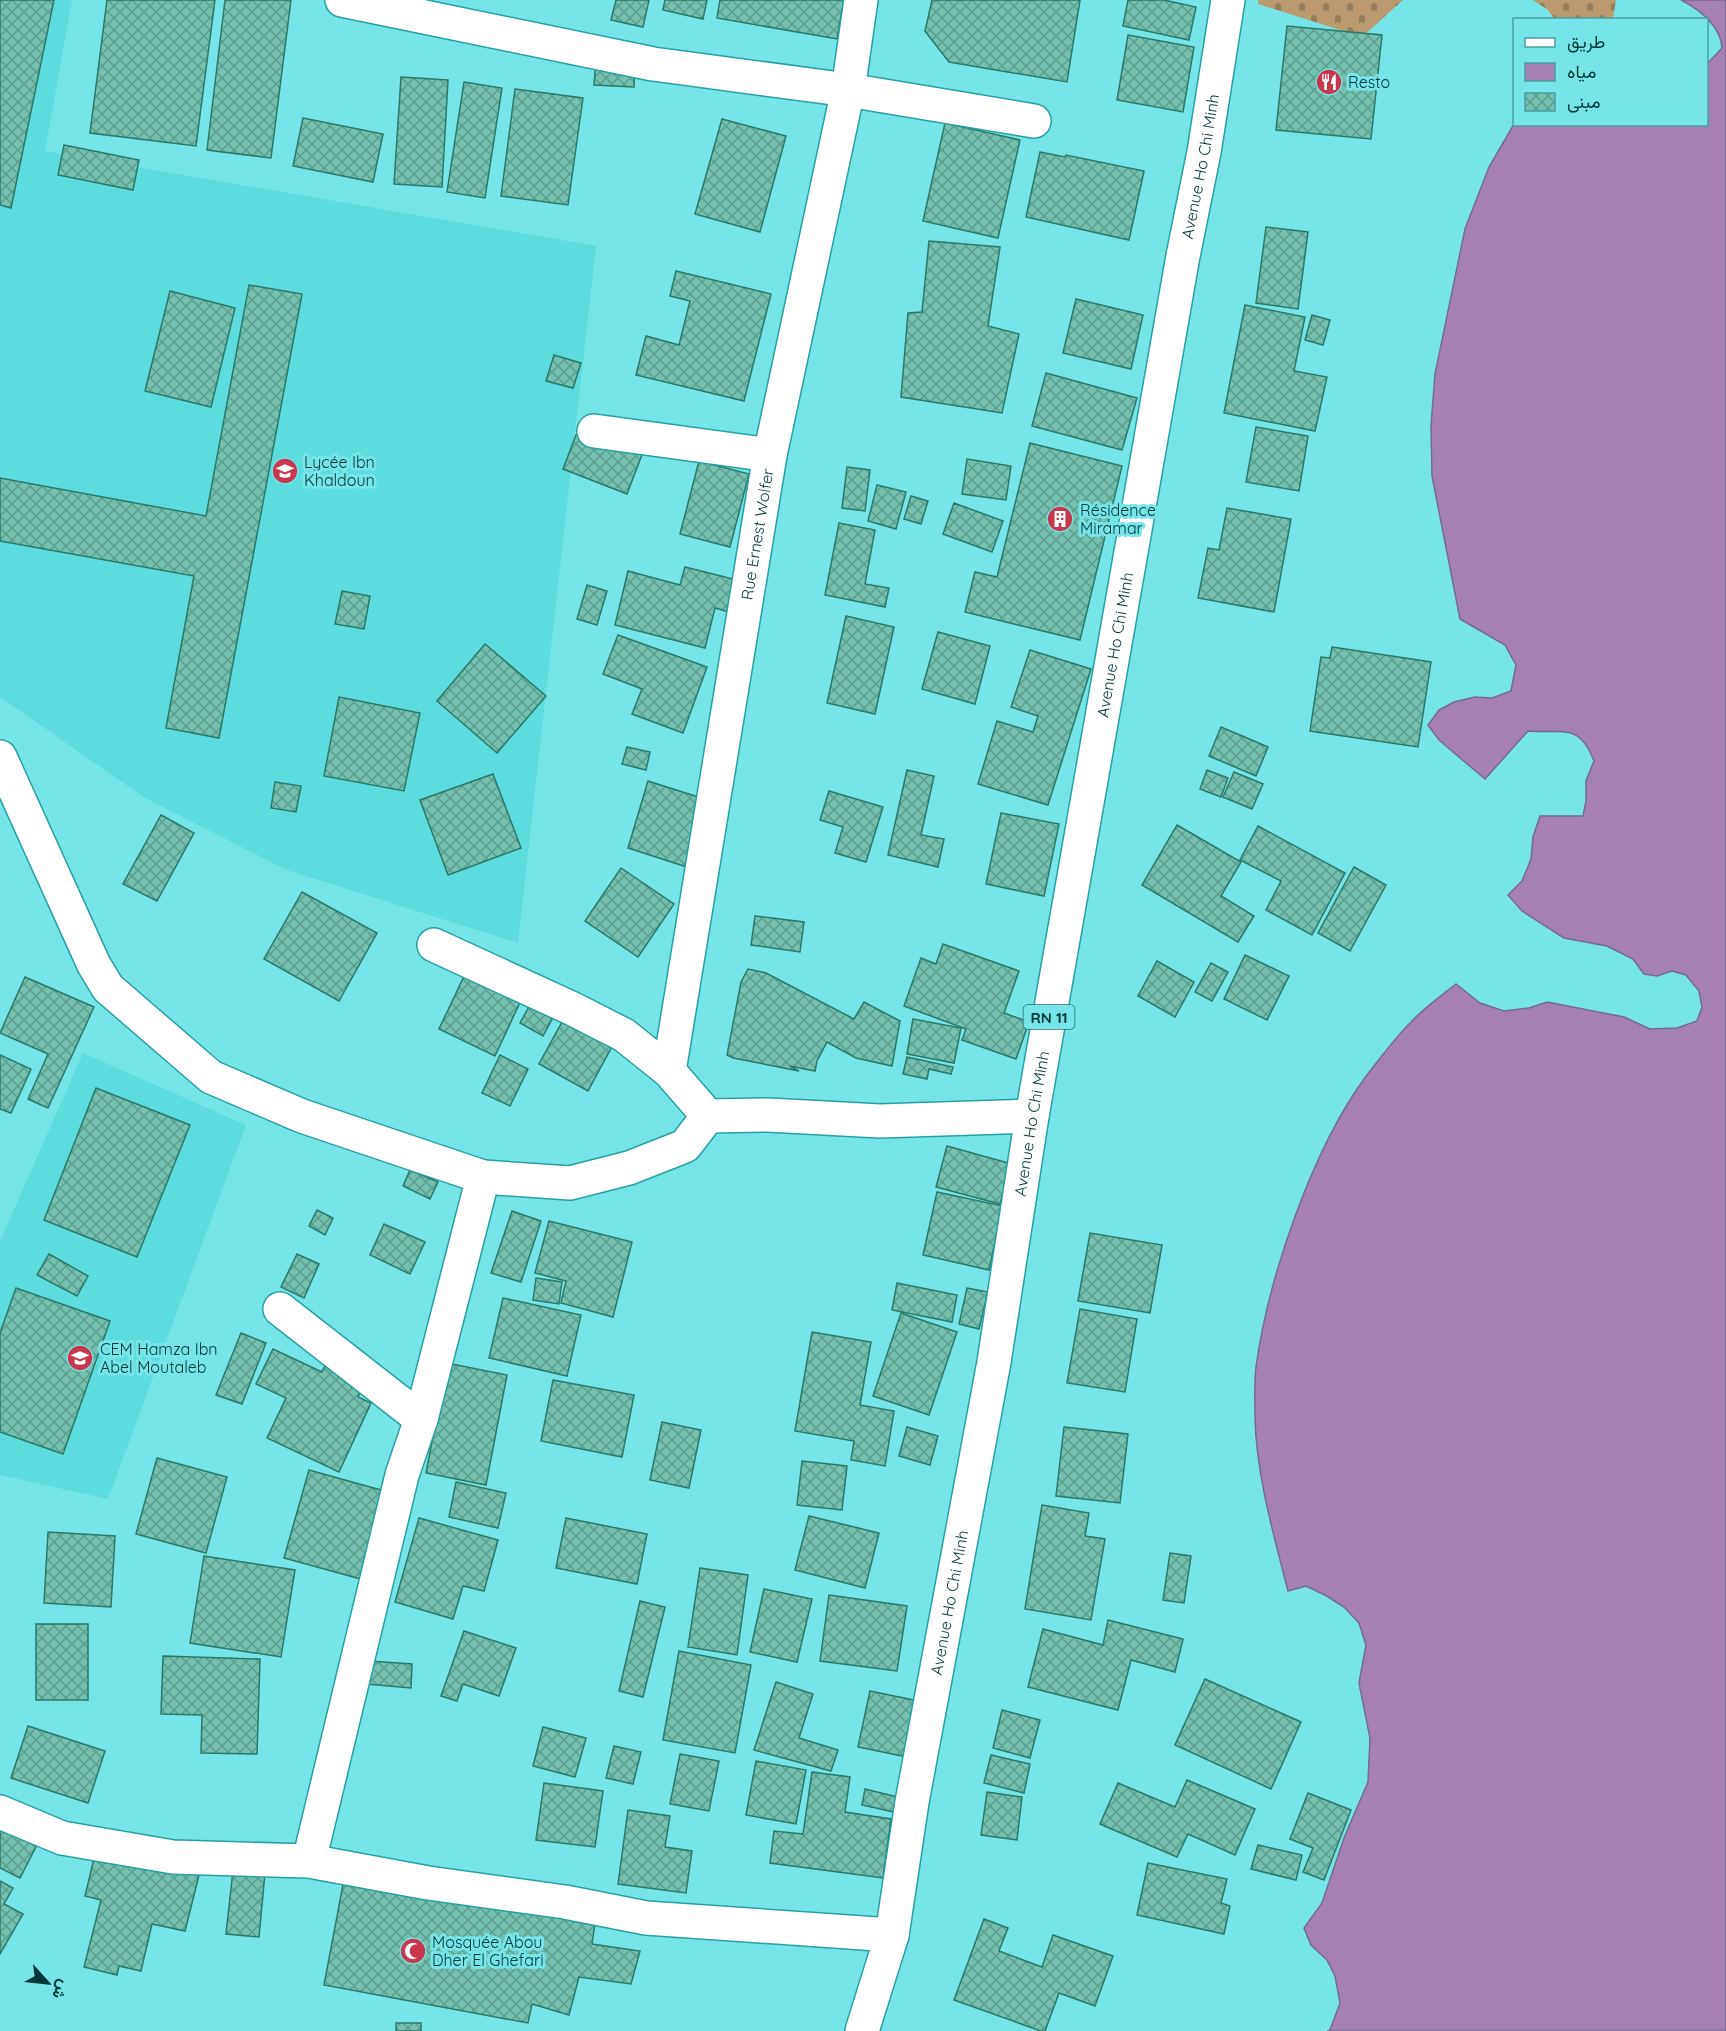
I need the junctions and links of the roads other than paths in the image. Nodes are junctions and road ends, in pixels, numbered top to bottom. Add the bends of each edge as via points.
1 (342, 0) edge
2 (861, 0) edge
3 (1228, 0) edge
4 (848, 90) junction
5 (1034, 121) dead end
6 (594, 431) dead end
7 (770, 455) junction
8 (0, 757) edge
9 (434, 945) dead end
10 (669, 1071) junction
11 (708, 1116) junction
12 (1032, 1116) junction
13 (483, 1177) junction
14 (280, 1309) dead end
15 (421, 1419) junction
16 (0, 1812) edge
17 (309, 1861) junction
18 (892, 1935) junction
19 (862, 2031) edge

1 - 4 street via 653,64
2 - 4 street, Rue Ernest Wolfer
3 - 12 street, Avenue Ho Chi Minh / RN 11
4 - 5 street
4 - 7 street, Rue Ernest Wolfer
6 - 7 street
7 - 10 street, Rue Ernest Wolfer
8 - 13 street via 108,988 210,1077 302,1116
9 - 10 street via 624,1035
10 - 11 street
11 - 12 street via 880,1121
11 - 13 street via 685,1146 629,1168 570,1183
12 - 18 street, Avenue Ho Chi Minh / RN 11 via 994,1362 912,1802
13 - 15 street
14 - 15 street
15 - 17 street via 402,1475
16 - 17 street via 62,1838 173,1857
17 - 18 street via 646,1918
18 - 19 street, Avenue Ho Chi Minh / RN 11

